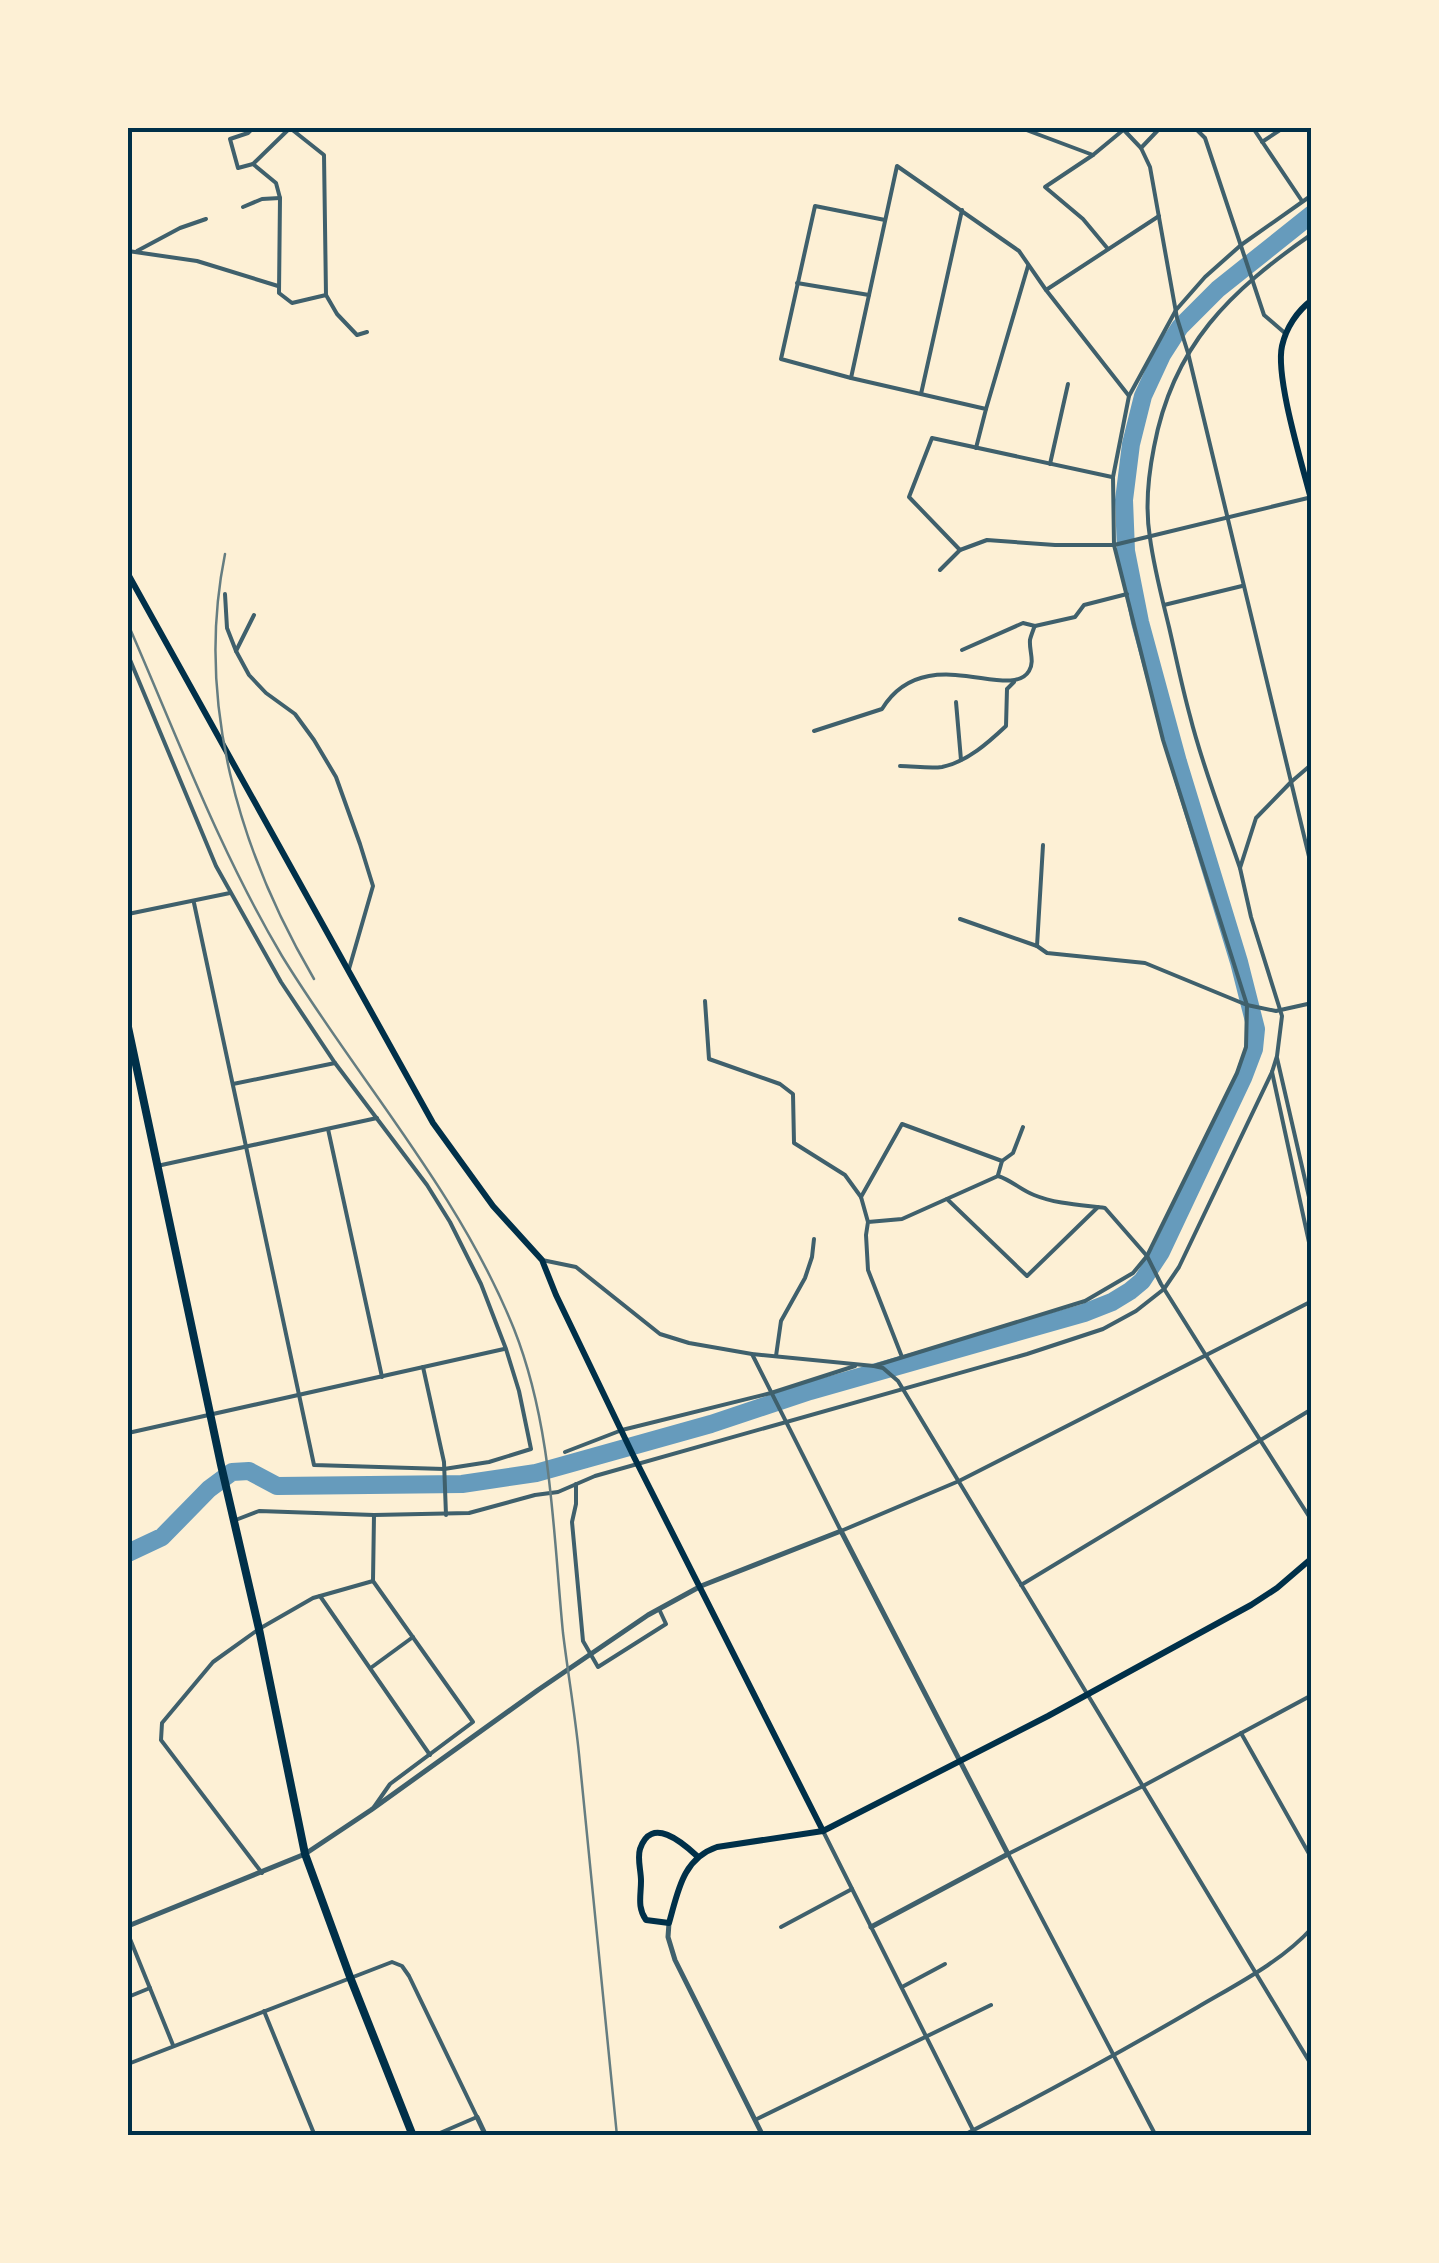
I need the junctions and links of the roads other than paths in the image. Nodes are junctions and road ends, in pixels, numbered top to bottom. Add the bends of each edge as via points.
1 (254, 128) edge
2 (1022, 128) edge
3 (1160, 128) edge
4 (1195, 128) edge
5 (1252, 128) edge
6 (1283, 128) edge
7 (1123, 129) edge
8 (1262, 142) junction
9 (1142, 148) junction
10 (1093, 155) junction
11 (253, 164) junction
12 (1312, 194) edge
13 (280, 198) junction
14 (1302, 201) junction
15 (243, 208) dead end
16 (962, 210) junction
17 (1159, 216) junction
18 (206, 220) dead end
19 (885, 220) junction
20 (1312, 234) edge
21 (1241, 245) junction
22 (1108, 249) junction
23 (128, 250) edge
24 (137, 251) junction
25 (1028, 266) junction
26 (1252, 278) junction
27 (797, 283) junction
28 (278, 286) junction
29 (1046, 290) junction
30 (326, 296) junction
31 (869, 296) junction
32 (1312, 300) edge
33 (1176, 310) junction
34 (368, 332) dead end
35 (1286, 334) junction
36 (1188, 353) junction
37 (851, 378) junction
38 (1068, 384) dead end
39 (921, 394) junction
40 (1129, 396) junction
41 (986, 408) junction
42 (976, 448) junction
43 (1050, 464) junction
44 (1113, 477) junction
45 (1311, 499) edge
46 (1227, 517) junction
47 (1147, 537) junction
48 (1117, 544) junction
49 (960, 550) junction
50 (940, 570) dead end
51 (128, 574) edge
52 (1244, 586) junction
53 (225, 594) dead end
54 (1126, 594) junction
55 (1164, 604) junction
56 (254, 615) dead end
57 (1035, 626) junction
58 (962, 650) dead end
59 (236, 651) junction
60 (128, 656) edge
61 (129, 663) edge
62 (1014, 682) junction
63 (956, 702) dead end
64 (814, 731) dead end
65 (960, 760) junction
66 (1312, 764) edge
67 (900, 766) dead end
68 (1290, 782) junction
69 (1043, 845) dead end
70 (1240, 868) junction
71 (1312, 869) edge
72 (230, 893) junction
73 (194, 902) junction
74 (128, 914) edge
75 (960, 919) dead end
76 (1036, 946) junction
77 (349, 969) junction
78 (704, 1001) dead end
79 (1312, 1003) edge
80 (1247, 1005) junction
81 (1278, 1011) junction
82 (128, 1027) edge
83 (1277, 1056) junction
84 (335, 1063) junction
85 (1272, 1072) junction
86 (233, 1084) junction
87 (377, 1118) junction
88 (1023, 1127) dead end
89 (328, 1129) junction
90 (246, 1147) junction
91 (1002, 1161) junction
92 (156, 1167) junction
93 (998, 1176) junction
94 (861, 1197) junction
95 (946, 1199) junction
96 (1098, 1208) junction
97 (1312, 1210) edge
98 (868, 1222) junction
99 (814, 1239) dead end
100 (1147, 1256) junction
101 (1312, 1256) edge
102 (542, 1260) junction
103 (1163, 1286) junction
104 (1312, 1302) edge
105 (506, 1349) junction
106 (752, 1354) junction
107 (1205, 1354) junction
108 (776, 1357) junction
109 (902, 1358) junction
110 (859, 1365) junction
111 (874, 1366) junction
112 (423, 1367) junction
113 (382, 1376) junction
114 (902, 1388) junction
115 (772, 1394) junction
116 (299, 1395) junction
117 (1312, 1408) edge
118 (211, 1413) junction
119 (786, 1422) junction
120 (128, 1433) edge
121 (623, 1433) junction
122 (1260, 1440) junction
123 (564, 1452) dead end
124 (639, 1466) junction
125 (444, 1469) junction
126 (959, 1481) junction
127 (576, 1484) junction
128 (446, 1514) junction
129 (374, 1515) junction
130 (1312, 1521) edge
131 (233, 1522) junction
132 (841, 1532) junction
133 (1312, 1558) edge
134 (373, 1581) junction
135 (1021, 1585) junction
136 (701, 1586) junction
137 (320, 1596) junction
138 (659, 1609) junction
139 (259, 1629) junction
140 (413, 1637) junction
141 (371, 1668) junction
142 (1088, 1694) junction
143 (1312, 1695) edge
144 (1241, 1733) junction
145 (430, 1755) junction
146 (959, 1760) junction
147 (1143, 1786) junction
148 (371, 1810) junction
149 (823, 1831) junction
150 (305, 1854) junction
151 (1008, 1854) junction
152 (698, 1856) junction
153 (1312, 1859) edge
154 (262, 1873) junction
155 (852, 1889) junction
156 (669, 1923) junction
157 (128, 1926) edge
158 (781, 1927) dead end
159 (871, 1927) junction
160 (1312, 1928) edge
161 (128, 1934) edge
162 (945, 1964) dead end
163 (1256, 1973) junction
164 (350, 1977) junction
165 (902, 1987) junction
166 (150, 1988) junction
167 (128, 1997) edge
168 (991, 2006) dead end
169 (264, 2011) junction
170 (926, 2037) junction
171 (174, 2046) junction
172 (1116, 2056) junction
173 (128, 2064) edge
174 (1312, 2066) edge
175 (477, 2118) junction
176 (755, 2120) junction
177 (975, 2133) edge
178 (316, 2136) edge
179 (412, 2136) edge
180 (433, 2136) edge
181 (486, 2136) edge
182 (763, 2136) edge
183 (962, 2136) edge
184 (1156, 2136) edge

1 - 11 street via 230,140 238,168
2 - 10 street
3 - 9 street
4 - 21 street via 1205,138
5 - 8 street
6 - 8 street
7 - 9 street
7 - 10 street
8 - 14 street
9 - 17 street
10 - 22 street via 1044,187
11 - 13 street via 276,183
11 - 30 street via 290,128 324,154
12 - 14 street
13 - 15 street
13 - 28 street
14 - 21 street
16 - 19 street via 897,166
16 - 25 street via 1019,251
16 - 39 street
17 - 22 street
17 - 33 street
18 - 24 street
19 - 27 street via 815,206
19 - 31 street
20 - 26 street
21 - 26 street
21 - 33 street
22 - 29 street
23 - 24 street
24 - 28 street
25 - 29 street
25 - 41 street
26 - 35 street via 1264,314
26 - 36 street
27 - 31 street
27 - 37 street via 781,358
28 - 30 street via 292,303
29 - 40 street
30 - 34 street via 357,335
31 - 37 street
32 - 35 main road
33 - 36 street
33 - 40 street
35 - 45 main road via 1285,388
36 - 46 street
36 - 47 street via 1157,428
37 - 39 street
38 - 43 street
39 - 41 street
40 - 44 street
41 - 42 street
42 - 43 street
42 - 49 street via 932,438 909,497
43 - 44 street
44 - 48 street
45 - 46 street
46 - 47 street
46 - 52 street
47 - 48 street
47 - 55 street
48 - 49 street via 987,540
48 - 54 street
49 - 50 street
51 - 77 main road
52 - 55 street
52 - 68 street
53 - 59 street
54 - 57 street
54 - 80 street via 1163,740
55 - 70 street via 1190,718
56 - 59 street
57 - 58 street via 1024,624
57 - 62 street via 1032,666
59 - 77 street via 266,693 295,714 342,794 373,886
60 - 61 street
61 - 72 street
62 - 64 street via 920,676 882,709
62 - 65 street via 1007,688 1006,726
63 - 65 street
65 - 67 street via 942,767
66 - 68 street
68 - 70 street via 1256,818
68 - 71 street
69 - 76 street
70 - 81 street
72 - 73 street
72 - 84 street
73 - 74 street
73 - 86 street
75 - 76 street
76 - 80 street via 1145,964
77 - 102 main road via 433,1123
78 - 94 street via 709,1060 793,1094 794,1143 845,1175
79 - 81 street
80 - 81 street
80 - 100 street via 1246,1047 1237,1072
81 - 83 street
82 - 92 highway
83 - 85 street
83 - 97 street
84 - 86 street
84 - 87 street
85 - 101 street
85 - 103 street via 1179,1267
86 - 90 street
87 - 89 street
87 - 105 street via 450,1222
88 - 91 street via 1013,1153
89 - 90 street
89 - 113 street
90 - 92 street
90 - 116 street
91 - 93 street
91 - 94 street via 902,1124
92 - 118 highway
93 - 95 street
93 - 96 street via 1049,1200
94 - 98 street
95 - 96 street via 1026,1276
95 - 98 street via 902,1219
96 - 100 street
98 - 109 street via 868,1270
99 - 108 street via 805,1278 781,1321
100 - 103 street
100 - 109 street via 1133,1273 1084,1301
102 - 106 street via 576,1267 660,1334
102 - 121 main road
103 - 107 street
103 - 114 street via 1103,1329
104 - 107 street
105 - 112 street
105 - 125 street via 532,1449
106 - 108 street
106 - 115 street
107 - 122 street
107 - 126 street
108 - 110 street
109 - 111 street
110 - 111 street
110 - 115 street
111 - 114 street
112 - 113 street
112 - 125 street
113 - 116 street
114 - 119 street
114 - 126 street
115 - 119 street
115 - 121 street
116 - 118 street
116 - 125 street via 314,1465
117 - 122 street
118 - 120 street
118 - 131 highway
119 - 124 street
119 - 132 street
121 - 123 street
121 - 124 main road
122 - 130 street
122 - 135 street
124 - 127 street
124 - 136 main road
125 - 128 street
126 - 132 street
126 - 135 street
127 - 128 street
127 - 138 street via 572,1522 582,1641 598,1667 666,1624
128 - 129 street
129 - 131 street via 258,1511
129 - 134 street
131 - 139 highway
132 - 136 street
132 - 146 street
133 - 142 main road via 1252,1605
134 - 137 street
134 - 140 street
135 - 142 street
136 - 138 street
136 - 149 main road
137 - 139 street
137 - 141 street
138 - 148 street
139 - 150 highway
139 - 154 street via 212,1662 160,1734
140 - 141 street
140 - 145 street via 473,1722
141 - 145 street
142 - 146 main road
142 - 147 street
143 - 144 street
144 - 147 street
144 - 153 street
145 - 148 street via 390,1784
146 - 149 main road
146 - 151 street
147 - 151 street
147 - 163 street
148 - 150 street
149 - 152 main road via 716,1846
149 - 155 street
150 - 154 street
150 - 164 highway
151 - 159 street
151 - 172 street
152 - 156 main road via 683,1876
152 - 156 main road via 661,1832 648,1836 639,1853 642,1914
154 - 157 street
155 - 158 street
155 - 159 street
156 - 176 street via 674,1960
159 - 165 street
160 - 163 street
161 - 166 street
162 - 165 street
163 - 172 street
163 - 174 street
164 - 169 street
164 - 175 street via 392,1962 402,1966
164 - 179 highway
165 - 170 street
166 - 167 street
166 - 171 street
168 - 170 street
169 - 171 street
169 - 178 street
170 - 176 street
170 - 177 street
171 - 173 street
172 - 177 street
172 - 184 street
175 - 180 street
175 - 181 street
176 - 182 street
177 - 183 street

